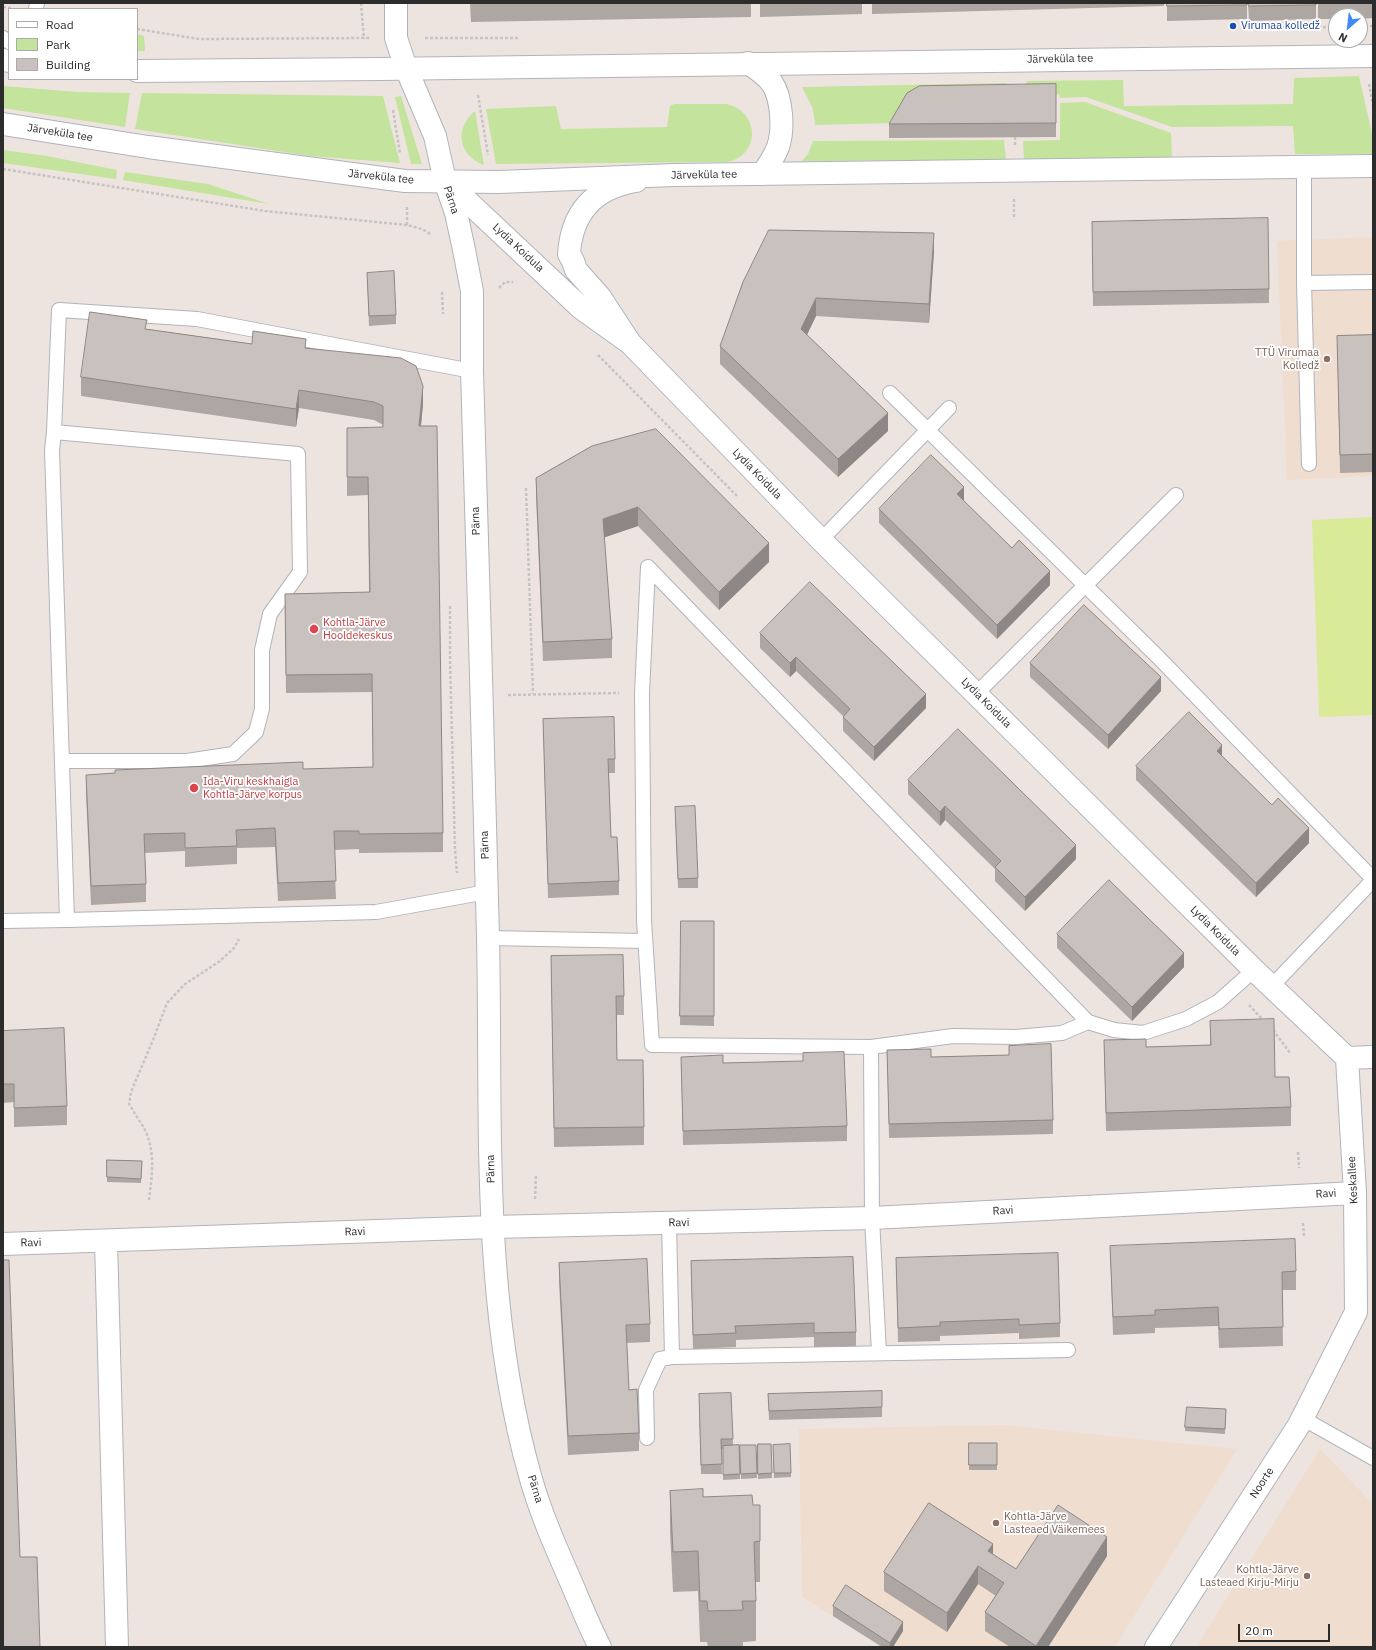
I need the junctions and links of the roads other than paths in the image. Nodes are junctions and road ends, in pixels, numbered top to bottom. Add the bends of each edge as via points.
1 (396, 3) edge
2 (1373, 56) edge
3 (748, 63) junction
4 (406, 68) junction
5 (138, 71) edge
6 (3, 124) edge
7 (1304, 166) junction
8 (1373, 166) edge
9 (762, 174) junction
10 (674, 175) junction
11 (445, 181) junction
12 (1373, 282) edge
13 (1304, 283) junction
14 (630, 343) junction
15 (472, 371) junction
16 (890, 393) dead end
17 (949, 408) dead end
18 (928, 430) junction
19 (54, 432) junction
20 (1309, 464) dead end
21 (1176, 495) dead end
22 (821, 540) junction
23 (1085, 586) junction
24 (976, 694) junction
25 (62, 761) junction
26 (1373, 880) edge
27 (487, 892) junction
28 (67, 920) junction
29 (3, 921) edge
30 (488, 938) junction
31 (645, 941) junction
32 (1254, 970) junction
33 (1271, 986) junction
34 (1088, 1022) junction
35 (871, 1047) junction
36 (1373, 1057) edge
37 (1347, 1058) junction
38 (1354, 1193) junction
39 (872, 1218) junction
40 (668, 1223) junction
41 (492, 1227) junction
42 (106, 1241) junction
43 (3, 1244) edge
44 (1365, 1313) edge
45 (1068, 1350) dead end
46 (879, 1353) junction
47 (672, 1357) junction
48 (1302, 1418) junction
49 (647, 1438) dead end
50 (1373, 1458) edge
51 (117, 1647) edge
52 (600, 1647) edge
53 (1156, 1647) edge

1 - 4 street, Pärna via 396,38
2 - 3 street, Järveküla tee
3 - 4 street, Järveküla tee
3 - 9 street via 763,73 772,84 779,105 781,123 778,146 772,161
4 - 5 street, Järveküla tee
4 - 11 street, Pärna via 435,136
6 - 11 street, Järveküla tee via 148,147 405,181
7 - 8 street, Järveküla tee
7 - 9 street, Järveküla tee
7 - 13 lane
9 - 10 street, Järveküla tee
10 - 11 street, Järveküla tee via 499,182
10 - 14 street, Lydia Koidula via 623,183 602,191 582,212 571,238 569,254 576,270 600,297
11 - 14 street, Lydia Koidula via 581,308
11 - 15 street, Pärna via 456,213 472,291
12 - 13 lane
13 - 20 lane
14 - 22 street, Lydia Koidula
15 - 19 lane via 196,319 58,310
15 - 27 street, Pärna
16 - 18 lane
17 - 18 lane
18 - 22 lane
18 - 23 lane
19 - 25 lane
19 - 25 lane via 298,454 300,572 270,614 262,650 262,709 256,732 233,754 225,756 187,761
21 - 23 lane
22 - 24 street, Lydia Koidula
23 - 24 lane
23 - 26 lane
24 - 32 street, Lydia Koidula
25 - 28 lane
26 - 33 lane
27 - 28 lane via 376,912
27 - 30 street, Pärna
28 - 29 lane
30 - 31 lane
30 - 41 street, Pärna
31 - 34 lane via 642,693 648,567
31 - 35 lane via 652,1045
32 - 33 street, Lydia Koidula
32 - 34 lane via 1218,1002 1186,1019 1143,1033 1114,1030
33 - 37 street, Lydia Koidula
34 - 35 lane via 1062,1034 1016,1037 953,1036
35 - 39 lane
36 - 37 street
37 - 38 street, Keskallee
38 - 39 street, Ravi
38 - 44 street, Keskallee
39 - 40 street, Ravi
39 - 46 lane
40 - 41 street, Ravi
40 - 47 lane
41 - 42 street, Ravi
41 - 52 street, Pärna via 506,1362 522,1445 550,1533
42 - 43 street, Ravi
42 - 51 street
44 - 48 street, Noorte
45 - 46 lane
46 - 47 lane
47 - 49 lane via 660,1359 646,1390
48 - 50 lane
48 - 53 street, Noorte

